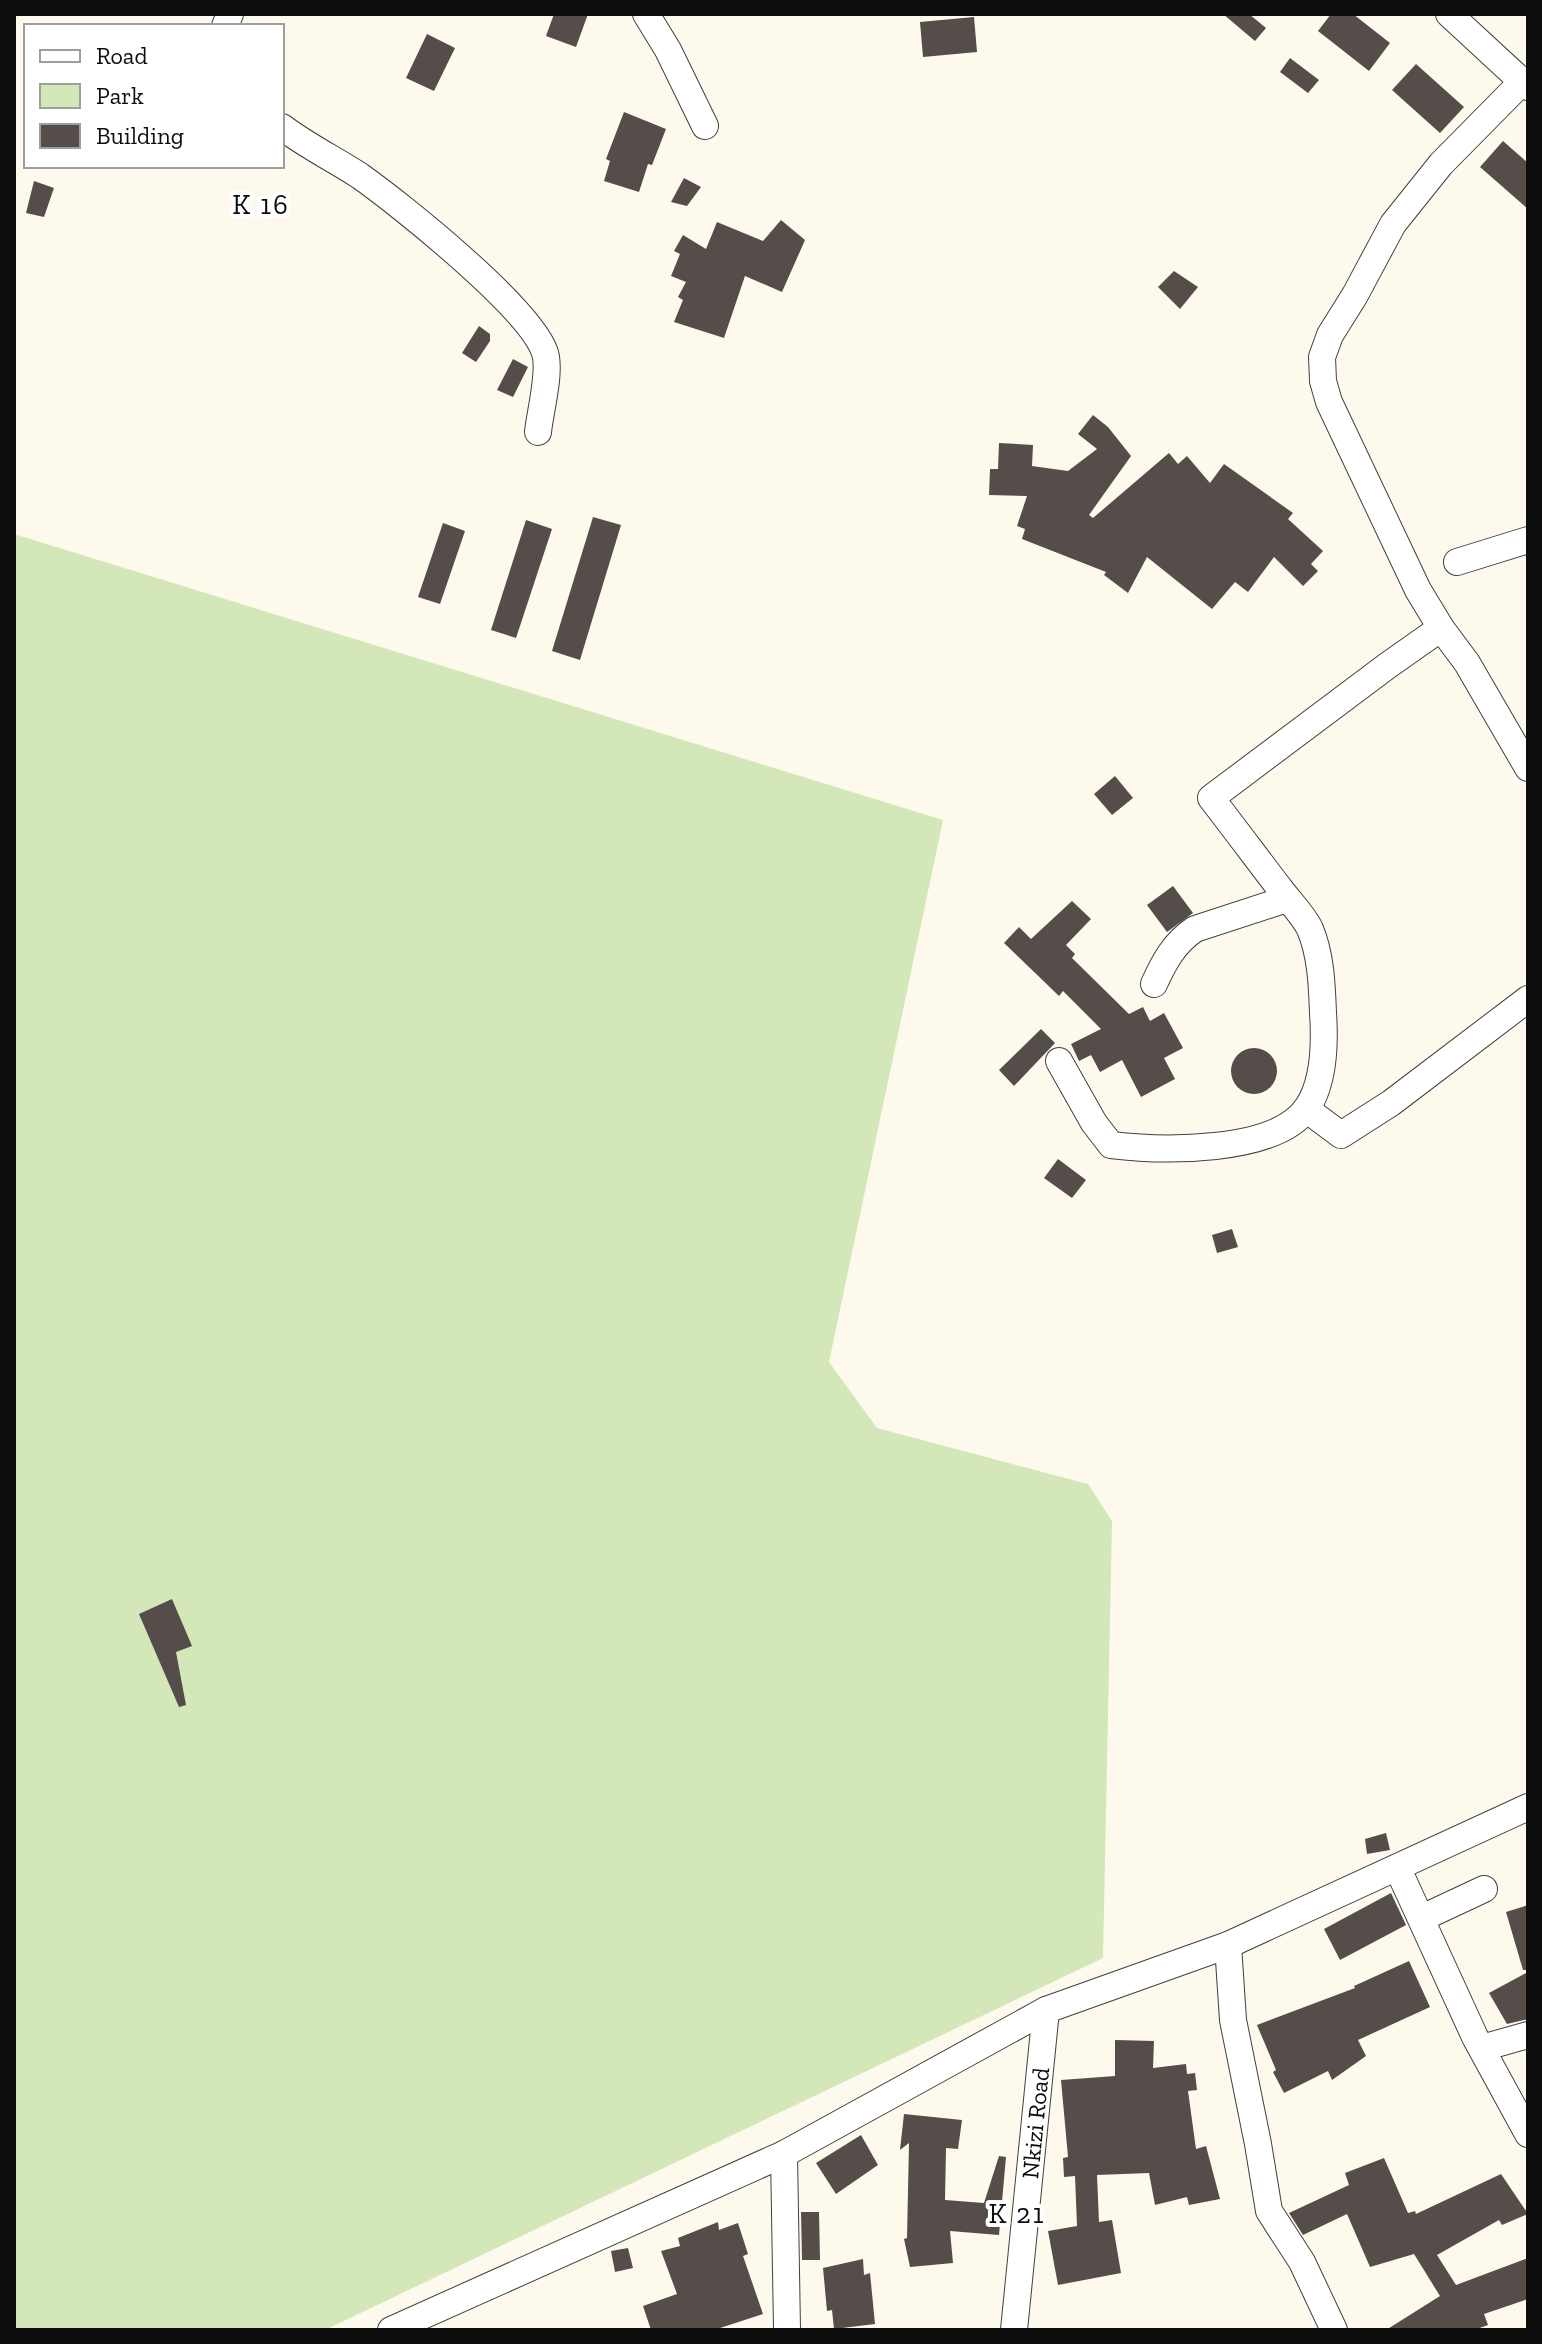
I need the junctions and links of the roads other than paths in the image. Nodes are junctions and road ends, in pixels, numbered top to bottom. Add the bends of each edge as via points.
1 (646, 14) edge
2 (1449, 14) edge
3 (1525, 84) edge
4 (705, 126) dead end
5 (284, 129) edge
6 (538, 432) dead end
7 (1528, 540) edge
8 (1457, 562) dead end
9 (1441, 628) junction
10 (1528, 768) edge
11 (1287, 899) junction
12 (1154, 984) dead end
13 (1528, 999) edge
14 (1059, 1061) dead end
15 (1306, 1109) junction
16 (1528, 1807) edge
17 (1398, 1869) junction
18 (1484, 1889) dead end
19 (1422, 1918) junction
20 (1228, 1945) junction
21 (1046, 2010) junction
22 (1528, 2035) edge
23 (1482, 2048) junction
24 (1528, 2134) edge
25 (784, 2154) junction
26 (394, 2329) edge
27 (787, 2330) edge
28 (1014, 2330) edge
29 (1334, 2330) edge

1 - 4 street
2 - 3 street
3 - 9 street via 1441,164 1393,224 1322,357 1329,402
5 - 6 street via 359,176 497,291 525,323 546,356
7 - 8 street
9 - 10 street
9 - 11 street via 1211,798
11 - 12 street via 1182,937
11 - 15 street via 1310,928 1321,973 1324,1031 1318,1085
13 - 15 street via 1341,1135
14 - 15 street via 1111,1145 1209,1147 1249,1141 1283,1128
16 - 17 street
17 - 19 street
17 - 20 street
18 - 19 street
19 - 23 street
20 - 21 street
20 - 29 street via 1233,2020 1269,2211 1302,2262
21 - 25 street
21 - 28 street, Nkizi Road
22 - 23 street
23 - 24 street
25 - 26 street
25 - 27 street

